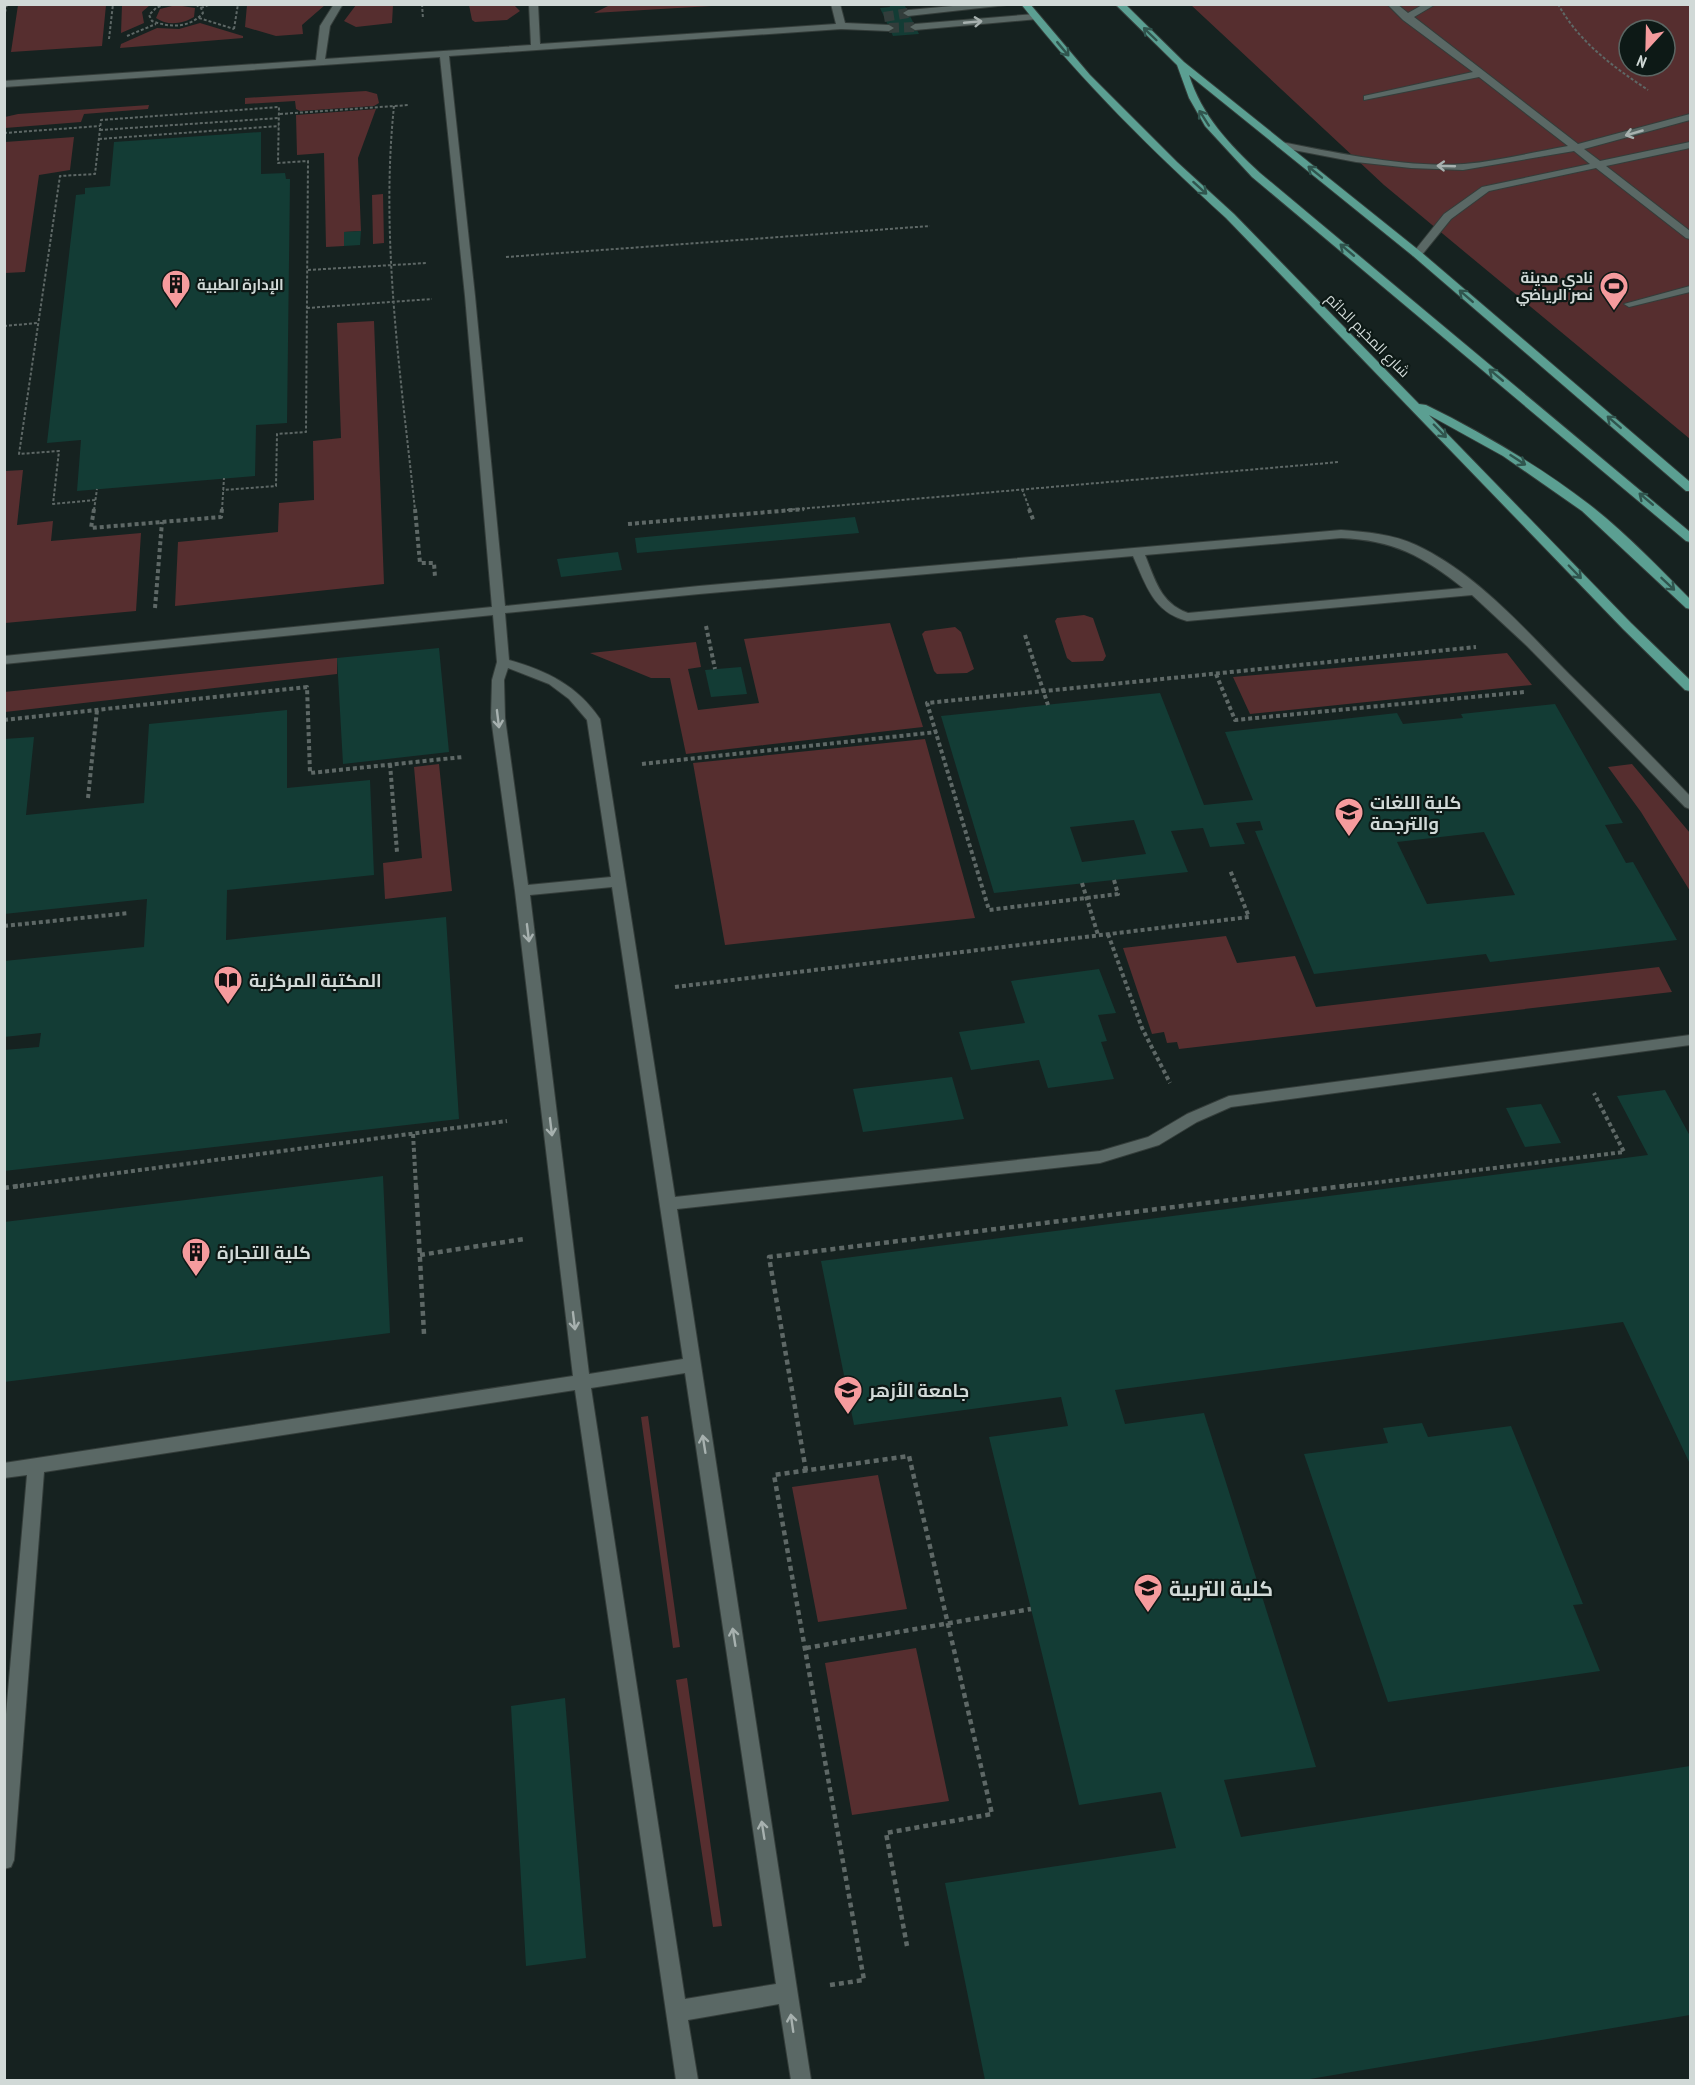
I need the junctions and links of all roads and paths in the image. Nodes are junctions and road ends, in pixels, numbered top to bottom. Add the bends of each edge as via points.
1 (7, 4) edge
2 (195, 4) edge
3 (211, 4) edge
4 (238, 4) edge
5 (339, 4) edge
6 (533, 4) edge
7 (835, 4) edge
8 (1012, 4) edge
9 (1025, 4) edge
10 (1119, 4) edge
11 (1391, 4) edge
12 (1432, 4) edge
13 (1558, 4) edge
14 (163, 5) edge
15 (201, 8) junction
16 (908, 13) tunnel mouth
17 (4, 17) edge
18 (884, 17) tunnel mouth
19 (1035, 17) junction
20 (1406, 18) junction
21 (156, 24) junction
22 (857, 25) junction
23 (841, 26) junction
24 (889, 27) tunnel mouth
25 (915, 27) tunnel mouth
26 (234, 29) dead end
27 (108, 44) dead end
28 (536, 48) junction
29 (444, 54) junction
30 (320, 62) junction
31 (1181, 64) junction
32 (1479, 74) junction
33 (4, 84) edge
34 (1367, 98) dead end
35 (449, 102) junction
36 (394, 106) junction
37 (279, 116) junction
38 (1689, 117) edge
39 (279, 126) junction
40 (100, 128) junction
41 (4, 133) edge
42 (99, 139) junction
43 (1281, 145) junction
44 (1690, 145) edge
45 (1575, 148) junction
46 (1598, 166) junction
47 (930, 226) dead end
48 (1690, 236) edge
49 (1418, 254) junction
50 (466, 260) junction
51 (393, 265) junction
52 (308, 270) junction
53 (1690, 289) edge
54 (470, 296) junction
55 (393, 302) junction
56 (1629, 304) dead end
57 (307, 308) junction
58 (38, 323) junction
59 (4, 326) edge
60 (1412, 401) junction
61 (1339, 462) dead end
62 (224, 478) dead end
63 (1690, 488) edge
64 (96, 489) dead end
65 (223, 490) junction
66 (95, 500) junction
67 (162, 522) junction
68 (628, 524) dead end
69 (1690, 538) edge
70 (1138, 552) junction
71 (1474, 591) junction
72 (1690, 605) edge
73 (499, 610) junction
74 (438, 616) junction
75 (1024, 635) dead end
76 (1530, 641) junction
77 (152, 645) junction
78 (4, 660) edge
79 (503, 662) junction
80 (1216, 674) junction
81 (1576, 687) junction
82 (1690, 687) edge
83 (1043, 691) junction
84 (1048, 705) dead end
85 (97, 710) junction
86 (4, 720) edge
87 (937, 732) junction
88 (502, 753) junction
89 (390, 764) junction
90 (601, 768) junction
91 (88, 798) dead end
92 (1690, 804) edge
93 (397, 852) dead end
94 (1230, 870) dead end
95 (1114, 880) dead end
96 (619, 881) junction
97 (1082, 883) dead end
98 (522, 891) junction
99 (1087, 898) junction
100 (129, 913) dead end
101 (4, 926) edge
102 (1108, 934) junction
103 (1098, 935) junction
104 (636, 992) junction
105 (1690, 1040) edge
106 (1575, 1055) junction
107 (550, 1116) junction
108 (1192, 1118) junction
109 (413, 1134) junction
110 (4, 1188) edge
111 (668, 1204) junction
112 (563, 1233) junction
113 (420, 1255) junction
114 (424, 1334) dead end
115 (692, 1365) junction
116 (582, 1382) junction
117 (36, 1466) junction
118 (4, 1471) edge
119 (806, 1471) junction
120 (1030, 1609) dead end
121 (947, 1623) junction
122 (806, 1648) junction
123 (4, 1860) edge
124 (907, 1946) dead end
125 (788, 1992) junction
126 (678, 2011) junction
127 (687, 2080) edge
128 (801, 2080) edge

1 - 17 path
2 - 15 path
3 - 15 path
4 - 26 path
5 - 30 lane via 325,26
6 - 28 lane
7 - 23 lane
8 - 16 lane
9 - 19 main road, شارع المخيم الدائم
31 -> 10 main road
11 - 20 lane
12 - 20 lane
13 - 38 path via 1574,28 1607,63
14 - 21 path via 149,15
15 - 21 path via 202,16 187,24
18 - 22 lane
25 -> 19 lane
19 -> 60 main road, شارع المخيم الدائم via 1087,77
20 - 32 lane
21 - 27 path
22 - 23 lane
22 - 24 lane
23 - 28 lane
28 - 29 lane
29 - 30 lane
29 - 35 lane
30 - 33 lane
31 - 43 main road
69 -> 31 main road via 1241,161 1203,119
32 - 34 lane
32 - 45 lane
35 - 36 path
35 - 50 lane
36 - 37 path
36 - 51 path via 389,154
37 - 39 path
37 - 40 path
37 - 40 path via 279,107 101,120
38 -> 45 lane
39 - 42 path
39 - 52 path via 278,163 308,161
40 - 41 path
40 - 42 path
42 - 58 path via 95,174 60,176
45 -> 43 lane via 1463,167 1356,159
49 -> 43 main road
44 - 46 lane
45 - 46 lane
46 - 48 lane
46 - 49 lane via 1486,189 1459,205 1433,229
47 - 50 path
63 -> 49 main road
50 - 51 path
50 - 54 lane
51 - 52 path
51 - 55 path
52 - 57 path
53 - 56 lane
54 - 55 path
54 - 73 lane
55 - 57 path
55 - 74 path via 420,563 434,562
57 - 65 path via 306,432 277,434 276,486
58 - 59 path
58 - 66 path via 19,454 59,451 53,504
60 -> 72 main road via 1486,440 1555,485 1617,536
60 -> 82 main road, شارع المخيم الدائم
61 - 68 path
62 - 65 path
64 - 66 path
65 - 67 path via 221,517
66 - 67 path via 91,528
67 - 77 path
70 - 71 lane via 1362,535 1420,552
70 - 71 lane via 1159,602 1175,614 1187,616
70 - 73 lane
71 - 76 lane
73 - 74 lane
73 - 79 lane
74 - 77 lane
75 - 83 path
76 - 80 path
76 - 81 lane
77 - 78 lane
79 -> 88 lane via 496,699
79 - 90 lane via 533,670 559,683 579,700 593,719
80 - 81 path via 1235,720
80 - 83 path
81 - 92 lane
83 - 84 path
83 - 87 path via 927,703
85 - 86 path
85 - 89 path via 306,687 310,773
85 - 91 path
87 - 90 path
87 - 99 path via 989,910
88 - 89 path
88 - 98 lane
89 - 93 path
90 - 96 lane
94 - 102 path via 1249,917
95 - 99 path via 1118,894
96 - 98 lane
96 - 104 lane
97 - 99 path
98 -> 107 lane
99 - 103 path
100 - 101 path
102 - 103 path
102 - 108 path via 1153,1052
103 - 104 path
104 - 111 lane
105 - 106 lane
106 - 108 lane via 1250,1098 1229,1102
106 - 119 path via 1624,1152 769,1257
107 - 109 path
107 -> 112 lane
108 - 111 lane via 1153,1141 1100,1157
109 - 110 path
109 - 113 path
111 - 115 lane
112 - 113 path
112 -> 116 lane
113 - 114 path
115 - 116 lane
125 -> 115 lane
116 - 117 lane
116 - 126 lane
117 - 118 lane
117 - 123 lane
119 - 121 path via 909,1456
119 - 122 path via 774,1475
120 - 121 path
121 - 122 path
121 - 124 path via 992,1814 886,1833
122 - 125 path via 864,1980
125 - 126 lane
128 -> 125 lane
126 - 127 lane

